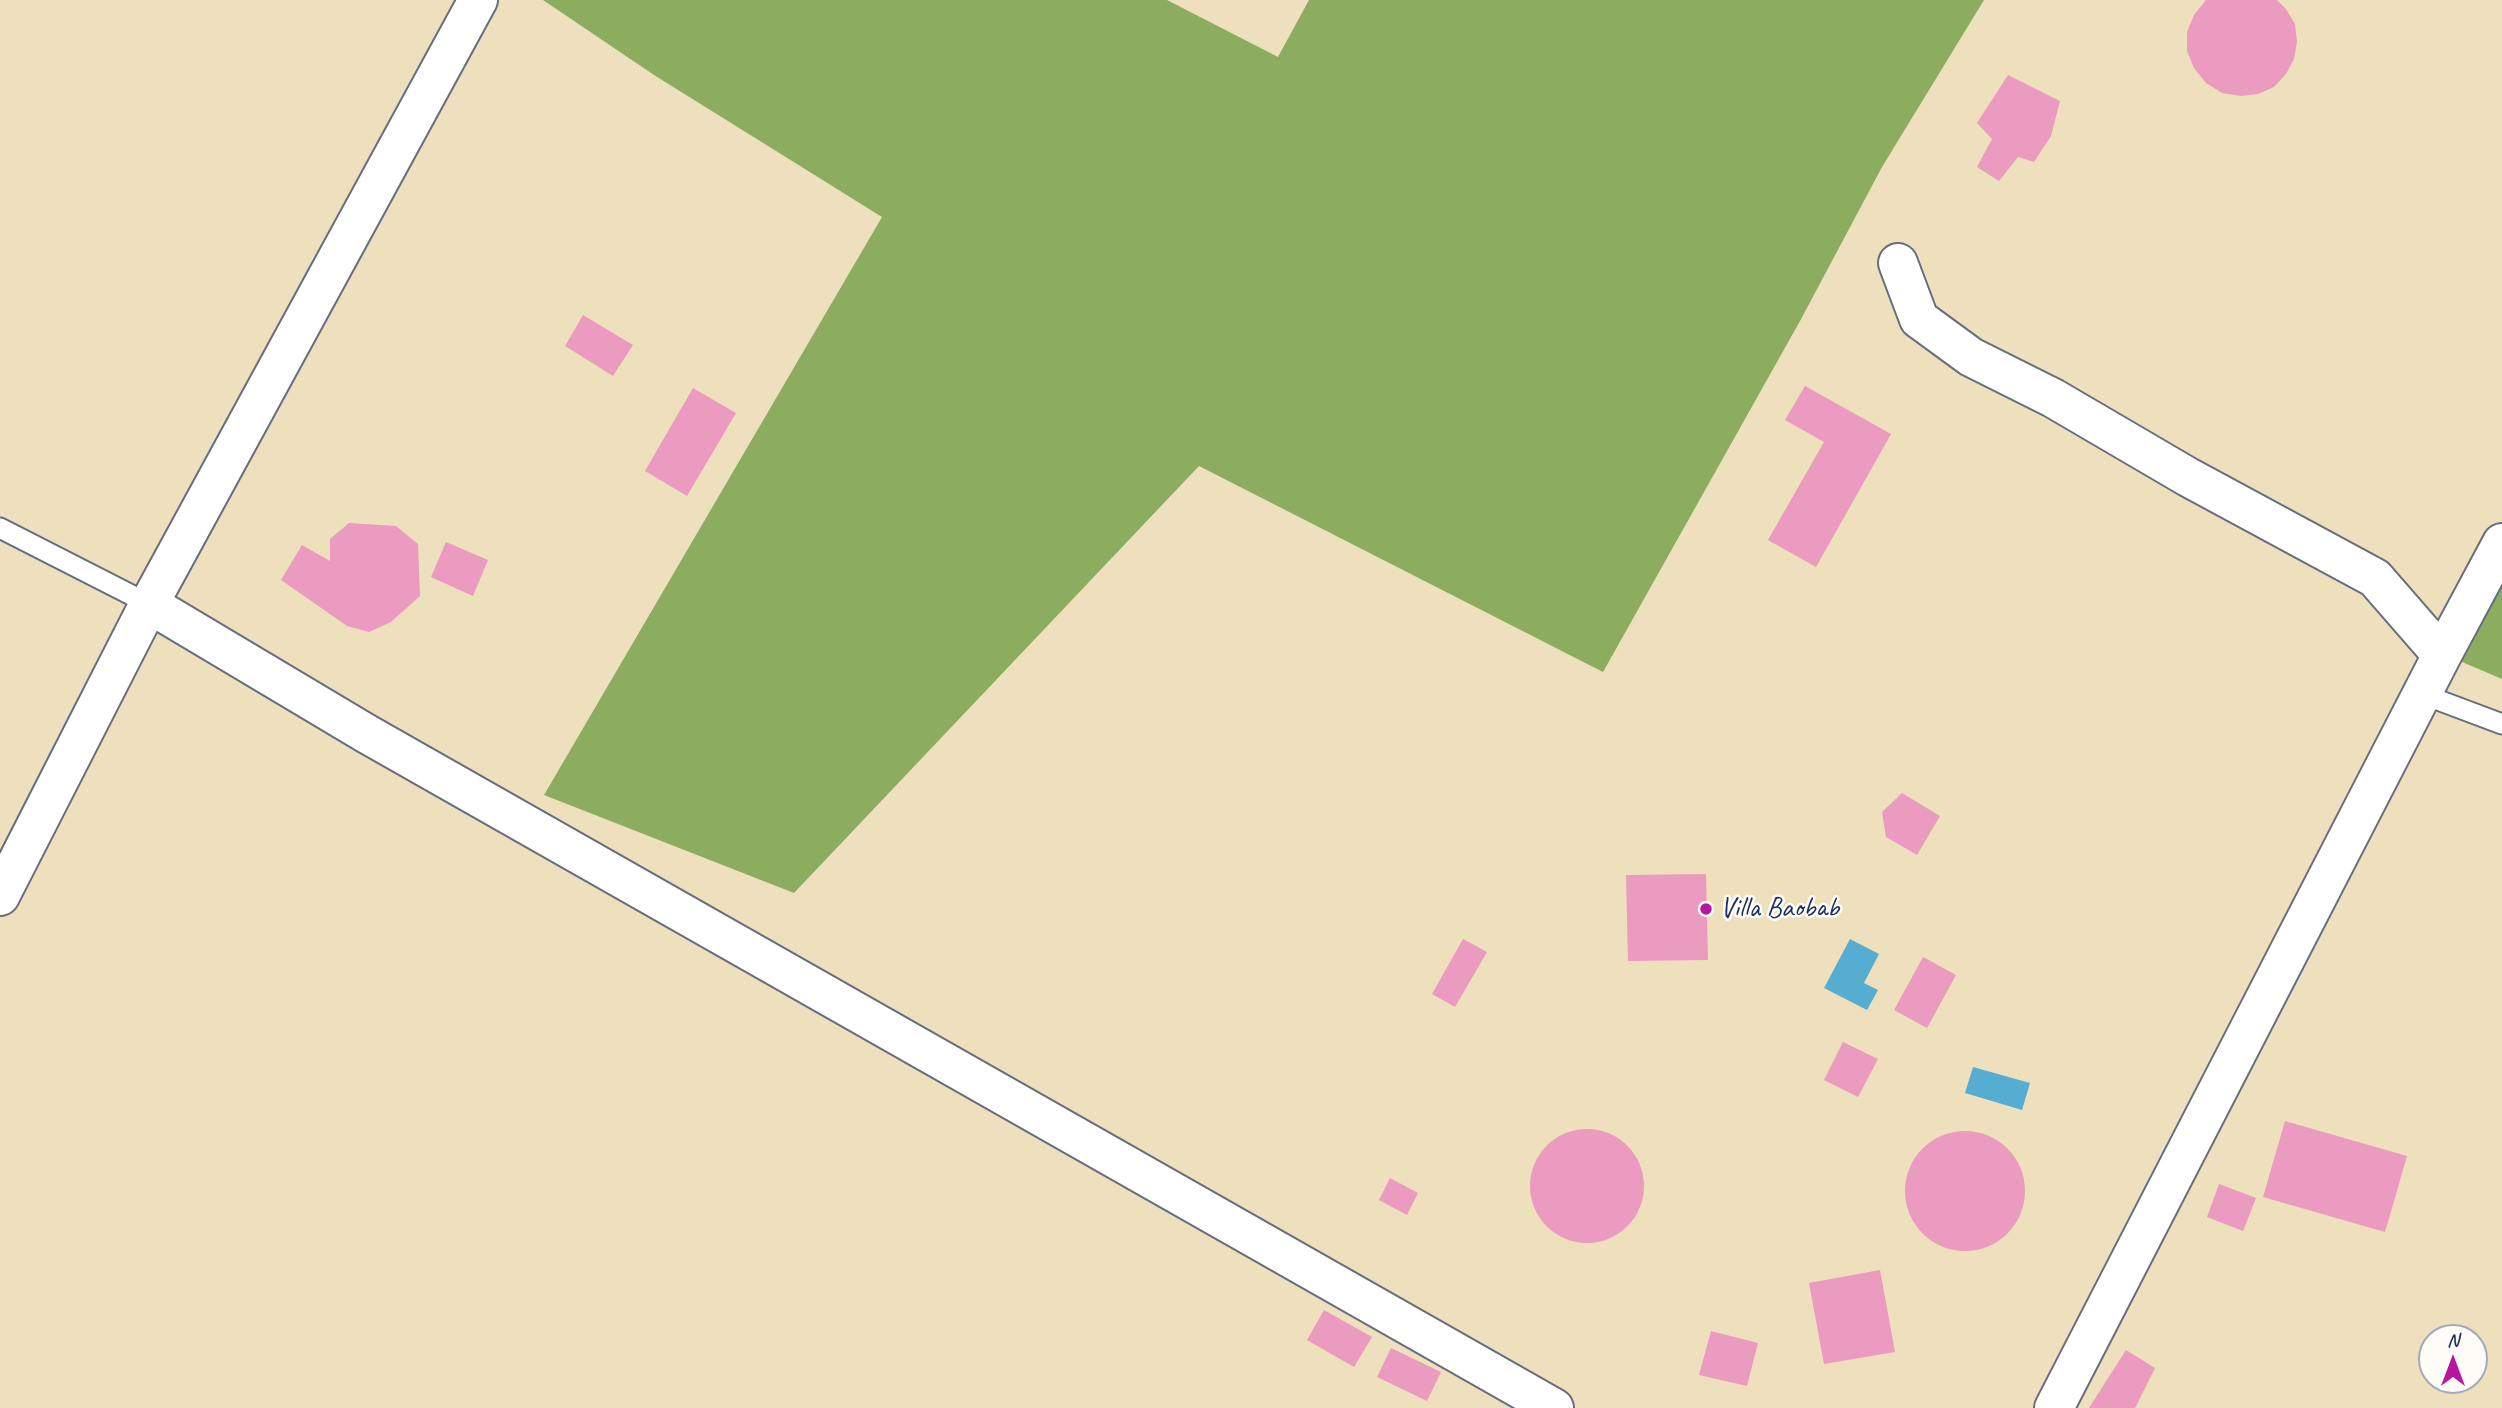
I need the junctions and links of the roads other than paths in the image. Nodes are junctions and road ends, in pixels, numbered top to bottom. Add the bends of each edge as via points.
1 (478, 0) edge
2 (1898, 263) dead end
3 (0, 528) edge
4 (2502, 543) edge
5 (149, 604) junction
6 (2442, 655) junction
7 (2422, 694) junction
8 (2502, 724) edge
9 (0, 895) edge
10 (1554, 1408) edge
11 (2054, 1408) edge

1 - 5 street
2 - 6 street via 1919,319 1971,357 2375,578
3 - 5 lane
4 - 6 street
5 - 9 street
5 - 10 street via 392,748
6 - 7 street
7 - 8 lane
7 - 11 street

